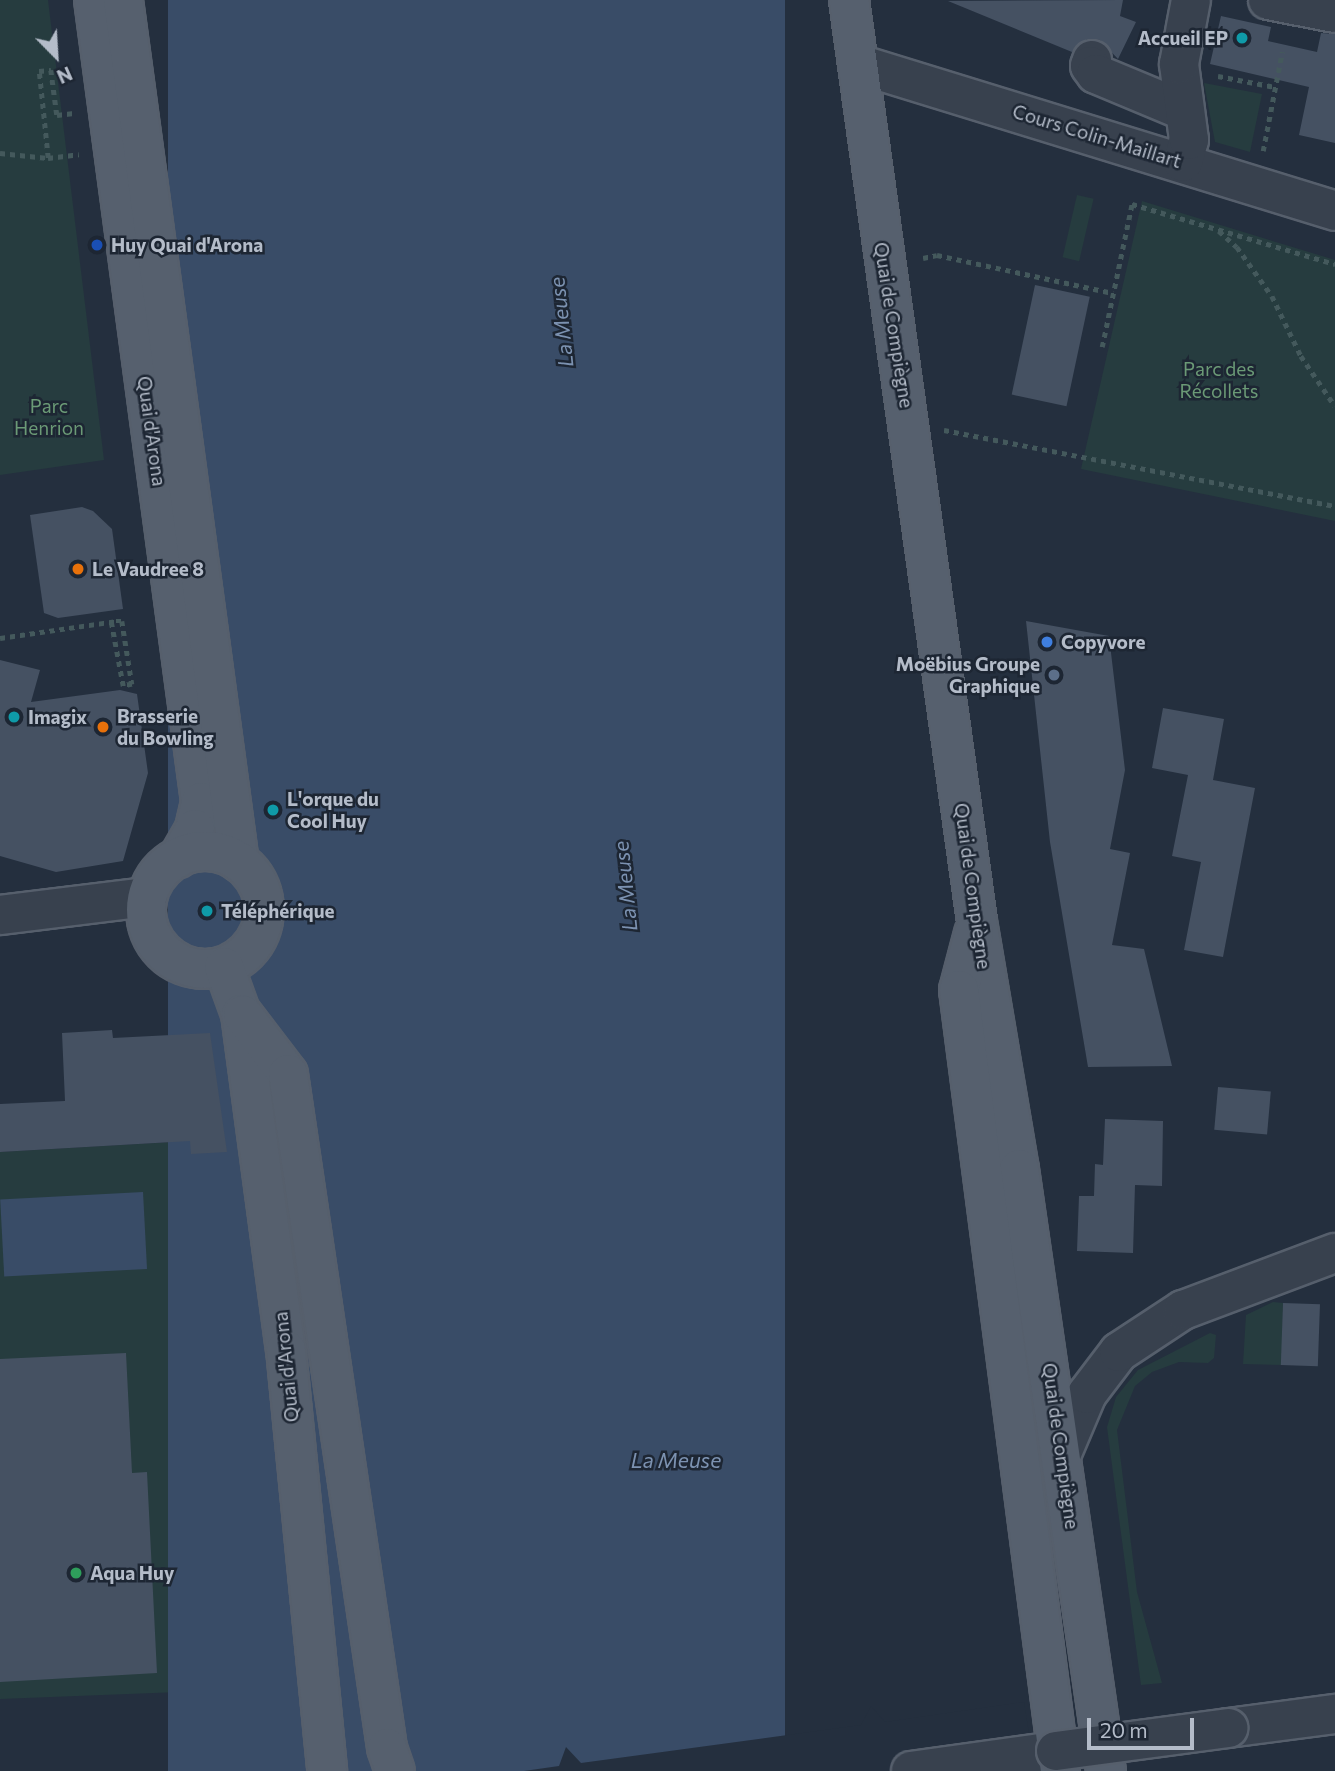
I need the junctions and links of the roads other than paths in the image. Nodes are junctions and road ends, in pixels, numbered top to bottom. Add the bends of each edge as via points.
1 (93, 0) edge
2 (123, 0) edge
3 (849, 0) edge
4 (1191, 0) edge
5 (1268, 0) edge
6 (1335, 13) edge
7 (1092, 60) dead end
8 (858, 64) junction
9 (1185, 111) junction
10 (1183, 162) junction
11 (1335, 211) edge
12 (178, 858) junction
13 (239, 862) junction
14 (147, 897) junction
15 (0, 915) edge
16 (977, 920) junction
17 (224, 967) junction
18 (242, 1014) junction
19 (1335, 1253) edge
20 (1062, 1453) junction
21 (1335, 1714) edge
22 (391, 1759) edge
23 (1058, 1761) edge
24 (327, 1771) edge
25 (911, 1771) edge
26 (1106, 1771) edge

1 - 12 main road, Quai d'Arona via 201,802 195,829
2 - 13 main road, Quai d'Arona
3 - 8 main road, Quai de Compiègne
4 - 9 street via 1180,64
5 - 6 street
7 - 9 street via 1090,66 1096,74
8 - 10 street, Cours Colin-Maillart
8 - 16 main road, Quai de Compiègne
9 - 10 street via 1189,140
10 - 11 street, Cours Colin-Maillart
12 - 13 main road via 219,853
12 - 14 main road via 153,881
13 - 17 main road via 261,891 264,909 253,944
14 - 15 street
14 - 17 main road via 147,922 157,945 175,962 199,970
16 - 20 main road, Quai de Compiègne
16 - 23 main road via 959,990
17 - 18 main road, Quai d'Arona
18 - 22 main road via 288,1074
18 - 24 main road, Quai d'Arona via 286,1350
19 - 20 street via 1183,1310 1119,1352 1087,1394
20 - 26 main road, Quai de Compiègne
21 - 23 street, bridge via 1228,1728
23 - 25 street

